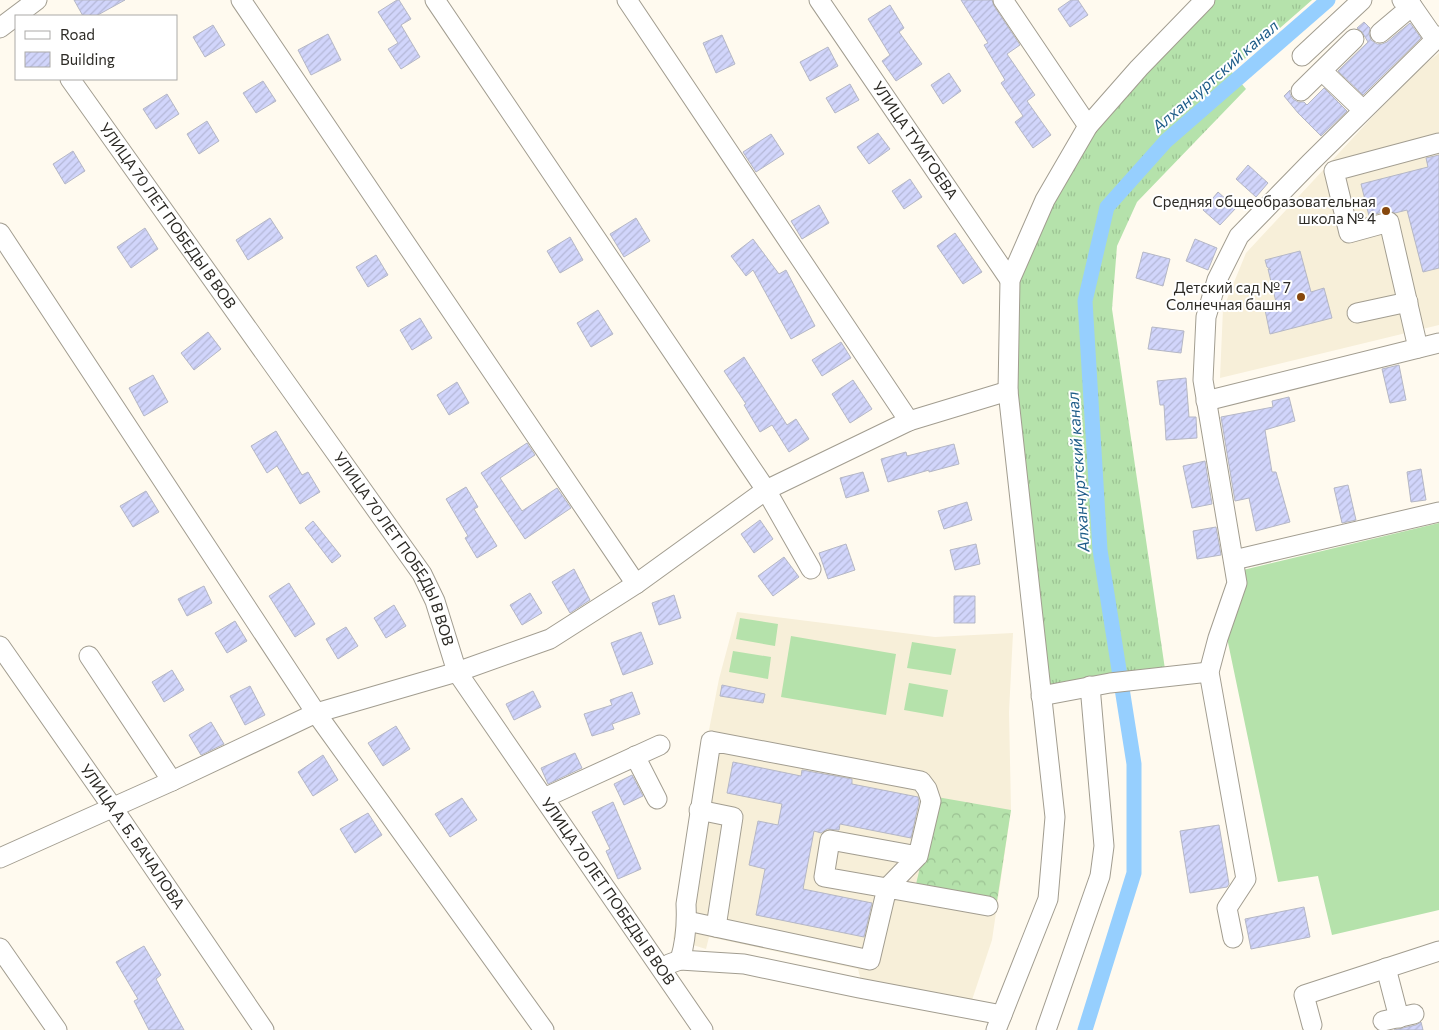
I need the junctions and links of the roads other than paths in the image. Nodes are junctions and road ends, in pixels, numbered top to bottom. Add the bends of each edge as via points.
1 (241, 0) edge
2 (435, 0) edge
3 (627, 0) edge
4 (819, 0) edge
5 (1003, 0) edge
6 (1362, 0) edge
7 (1199, 2) edge
8 (1407, 3) edge
9 (15, 15) edge
10 (0, 28) edge
11 (1380, 34) dead end
12 (1437, 37) edge
13 (1354, 40) dead end
14 (1302, 56) dead end
15 (1322, 70) junction
16 (71, 80) edge
17 (1301, 90) dead end
18 (1363, 110) junction
19 (1088, 126) junction
20 (1439, 143) edge
21 (0, 233) edge
22 (1010, 280) junction
23 (1408, 302) junction
24 (1357, 313) dead end
25 (1439, 343) edge
26 (1418, 348) junction
27 (1008, 391) junction
28 (1206, 401) junction
29 (909, 421) junction
30 (766, 490) junction
31 (1439, 512) edge
32 (1234, 560) junction
33 (811, 569) dead end
34 (636, 584) junction
35 (0, 646) edge
36 (89, 656) dead end
37 (457, 672) junction
38 (1209, 672) junction
39 (1090, 686) junction
40 (1041, 696) junction
41 (316, 713) junction
42 (660, 745) dead end
43 (635, 756) junction
44 (172, 781) junction
45 (544, 798) junction
46 (657, 799) dead end
47 (113, 808) junction
48 (699, 810) junction
49 (918, 856) junction
50 (0, 858) edge
51 (887, 888) junction
52 (988, 906) dead end
53 (687, 921) junction
54 (716, 927) junction
55 (1233, 938) dead end
56 (0, 948) edge
57 (1438, 955) edge
58 (680, 960) junction
59 (661, 967) junction
60 (1386, 968) junction
61 (1399, 1018) dead end
62 (999, 1022) edge
63 (1312, 1025) dead end
64 (57, 1030) edge
65 (264, 1030) edge
66 (544, 1030) edge
67 (703, 1030) edge
68 (1046, 1030) edge

1 - 34 street
2 - 30 street
3 - 29 street
4 - 22 street, УЛИЦА ТУМГОЕВА
5 - 19 street
6 - 14 street
7 - 19 street
8 - 11 street
8 - 12 street
9 - 10 street
12 - 18 street
13 - 15 street
15 - 17 street
15 - 18 street
16 - 37 street, УЛИЦА 70 ЛЕТ ПОБЕДЫ В ВОВ via 422,574 436,600
18 - 28 street via 1239,236 1216,280 1206,317 1203,380
19 - 22 street via 1045,200
20 - 23 street via 1334,171 1349,233 1389,222
21 - 41 street
22 - 27 street
23 - 24 street
23 - 26 street
25 - 26 street
26 - 28 street
27 - 29 street
27 - 40 street
28 - 32 street
29 - 30 street
30 - 33 street
30 - 34 street
31 - 32 street
32 - 38 street via 1237,583
34 - 37 street via 550,639
35 - 47 street, УЛИЦА А. Б. БАЧАЛОВА
36 - 44 street
37 - 41 street
37 - 45 street, УЛИЦА 70 ЛЕТ ПОБЕДЫ В ВОВ
38 - 39 street
38 - 55 street via 1246,879 1226,908
39 - 40 street
39 - 68 street via 1104,846 1100,876
40 - 62 street via 1054,817 1048,899
41 - 44 street
41 - 66 street
42 - 43 street
43 - 45 street
43 - 46 street
44 - 47 street
45 - 59 street, УЛИЦА 70 ЛЕТ ПОБЕДЫ В ВОВ
47 - 50 street
47 - 65 street, УЛИЦА А. Б. БАЧАЛОВА
48 - 49 street via 711,741 921,781 931,801
48 - 53 street via 686,904
48 - 54 street via 732,817
49 - 51 street
49 - 51 street via 830,840 824,877
51 - 52 street
51 - 54 street via 870,960
53 - 54 street
53 - 58 street
56 - 64 street
57 - 60 street
58 - 59 street
58 - 62 street via 744,964
59 - 67 street, УЛИЦА 70 ЛЕТ ПОБЕДЫ В ВОВ
60 - 61 street
60 - 63 street via 1304,995

